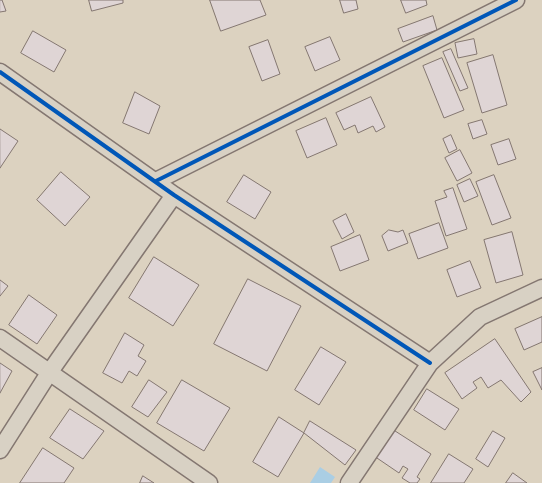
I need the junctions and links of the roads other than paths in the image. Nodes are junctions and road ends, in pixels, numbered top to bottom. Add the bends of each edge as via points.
1 (516, 0) edge
2 (0, 72) edge
3 (156, 181) junction
4 (174, 195) junction
5 (542, 288) edge
6 (0, 338) edge
7 (430, 363) junction
8 (49, 373) junction
9 (0, 450) edge
10 (209, 483) edge
11 (348, 483) edge

1 - 3 street
2 - 3 street
3 - 4 street
4 - 7 street
4 - 8 street
5 - 7 street via 480,317
6 - 8 street
7 - 11 street
8 - 9 street
8 - 10 street

